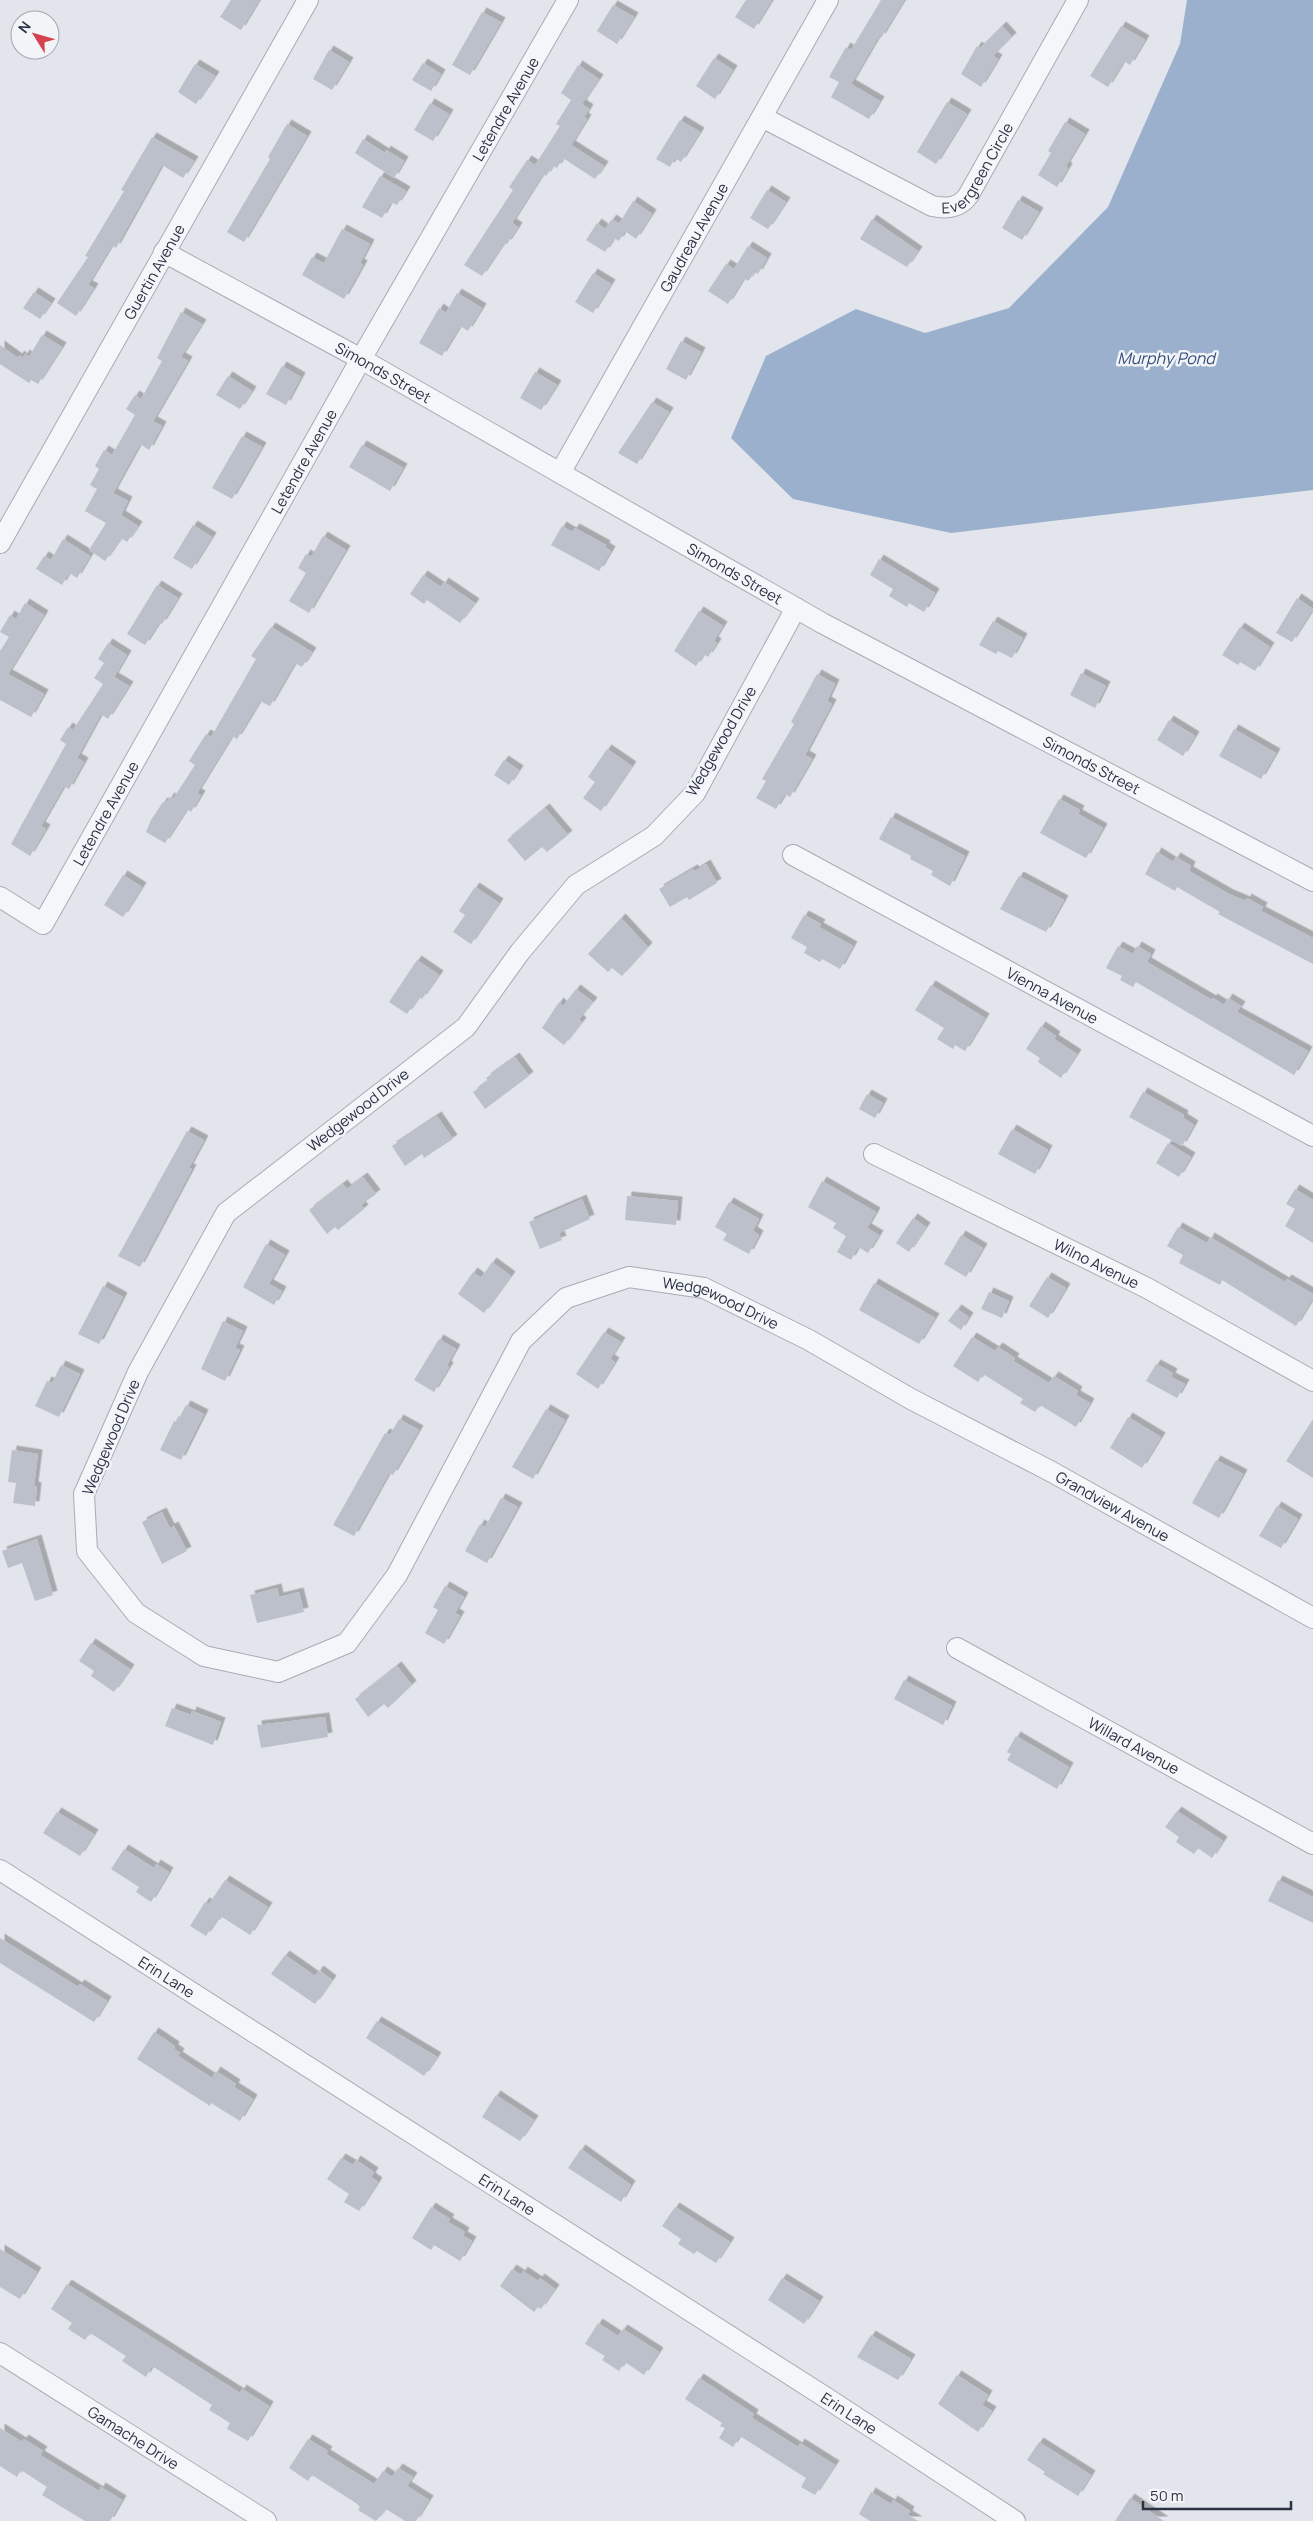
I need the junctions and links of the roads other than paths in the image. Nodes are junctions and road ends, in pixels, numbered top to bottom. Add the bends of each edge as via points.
1 (308, 0) edge
2 (568, 0) edge
3 (828, 0) edge
4 (1078, 0) edge
5 (762, 117) junction
6 (164, 252) junction
7 (360, 359) junction
8 (560, 473) junction
9 (0, 543) edge
10 (796, 608) junction
11 (793, 855) dead end
12 (1313, 882) edge
13 (0, 897) edge
14 (1313, 1136) edge
15 (874, 1154) dead end
16 (1313, 1381) edge
17 (911, 1399) joint
18 (1313, 1618) edge
19 (957, 1648) dead end
20 (1313, 1844) edge
21 (0, 1870) edge
22 (0, 2353) edge
23 (266, 2521) edge
24 (1015, 2521) edge

1 - 6 street, Guertin Avenue
2 - 7 street, Letendre Avenue
3 - 5 street, Gaudreau Avenue
4 - 5 street, Evergreen Circle via 968,196 959,205 950,208 932,206
5 - 8 street, Gaudreau Avenue
6 - 7 street, Simonds Street
6 - 9 street, Guertin Avenue
7 - 8 street, Simonds Street
7 - 13 street, Letendre Avenue via 43,924
8 - 10 street, Simonds Street
10 - 12 street, Simonds Street
10 - 17 street, Wedgewood Drive via 694,793 654,836 576,885 520,952 466,1027 226,1214 138,1372 84,1494 87,1551 136,1613 204,1656 278,1672 347,1643 397,1575 521,1341 566,1298 629,1277 704,1288 809,1340
11 - 14 street, Vienna Avenue
15 - 16 street, Wilno Avenue via 1147,1288
17 - 18 street, Grandview Avenue via 1052,1472
19 - 20 street, Willard Avenue
21 - 24 street, Erin Lane
22 - 23 street, Gamache Drive

